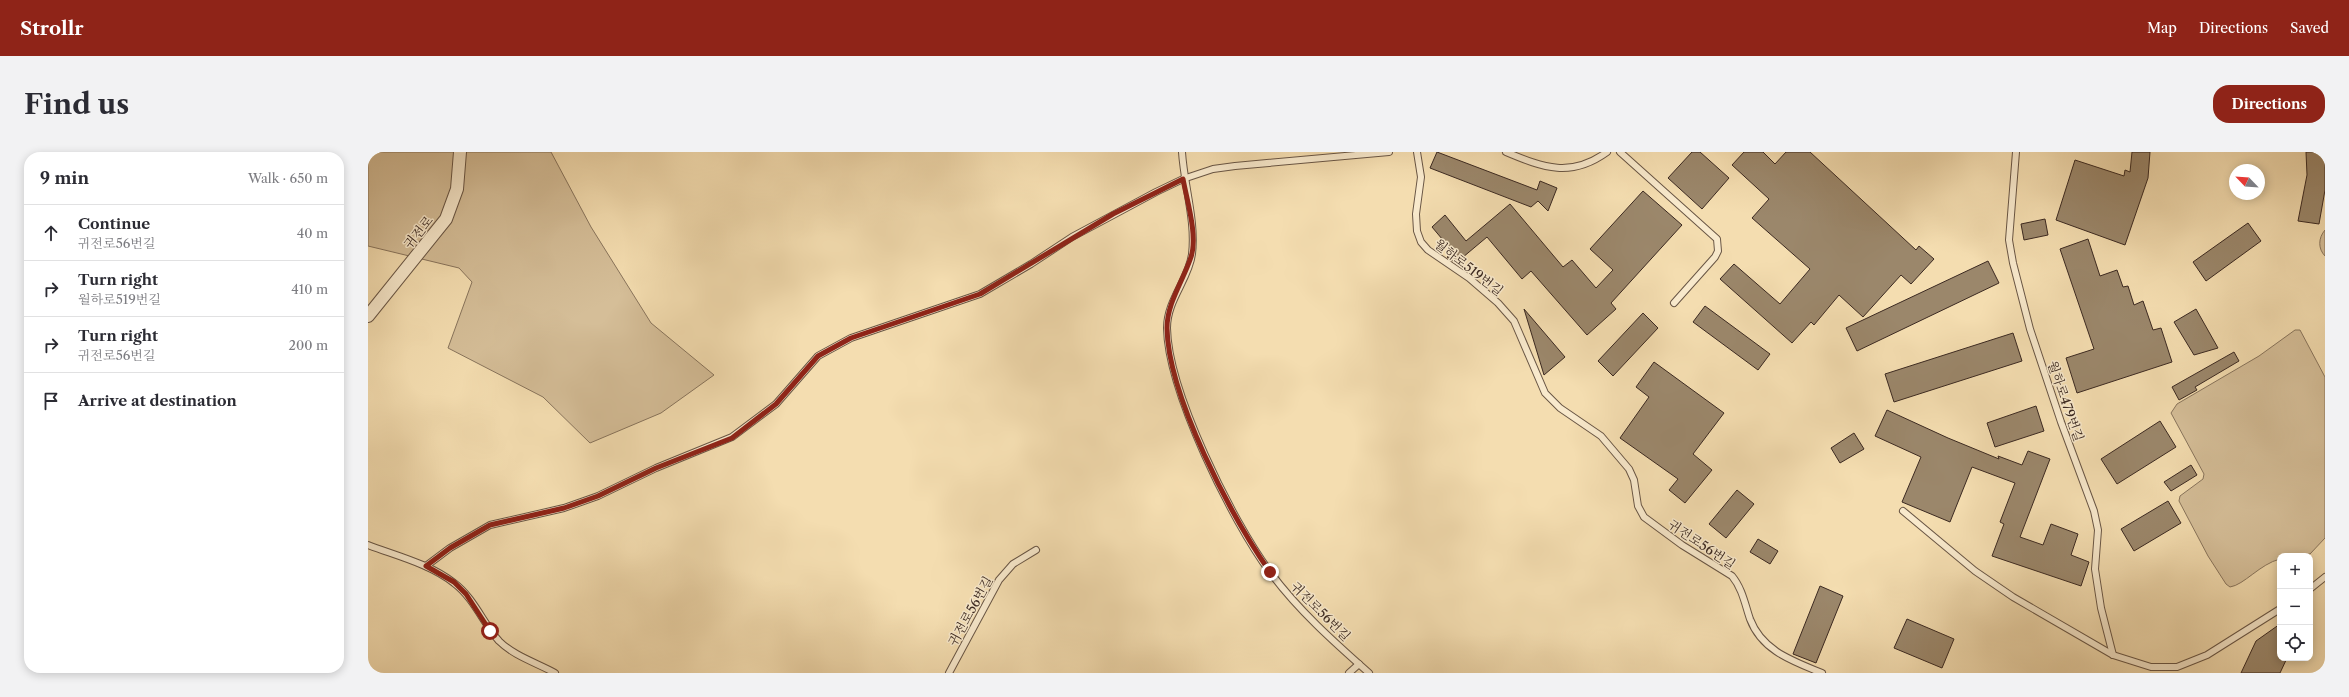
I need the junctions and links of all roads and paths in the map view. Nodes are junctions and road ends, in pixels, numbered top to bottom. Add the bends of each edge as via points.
1 (460, 152) edge
2 (1182, 152) edge
3 (1389, 152) edge
4 (1417, 152) edge
5 (1506, 152) edge
6 (1607, 152) edge
7 (1620, 152) edge
8 (2016, 152) edge
9 (1183, 179) junction
10 (1674, 304) dead end
11 (368, 316) edge
12 (1903, 511) dead end
13 (1644, 517) joint
14 (368, 545) edge
15 (1036, 550) dead end
16 (426, 566) junction
17 (2325, 577) edge
18 (2313, 587) edge
19 (2277, 611) edge
20 (2113, 654) junction
21 (1359, 664) junction
22 (555, 673) edge
23 (948, 673) edge
24 (1349, 673) edge
25 (1369, 673) edge
26 (1822, 673) edge

1 - 11 street, 귀전로 via 457,189 446,219
2 - 9 lane, 귀전로56번길
3 - 9 lane via 1235,166 1213,169
4 - 13 lane, 월하로519번길 via 1422,177 1416,214 1417,231 1421,242 1428,250 1475,283 1514,321 1545,393 1560,408 1601,436 1629,469 1634,480 1638,506
5 - 6 lane via 1532,163 1564,169 1578,167
7 - 10 lane via 1717,239 1718,251 1715,257
8 - 20 lane, 월하로479번길 via 2009,240 2013,263 2030,329 2096,516 2098,530 2095,569 2101,608
9 - 16 lane via 1113,214 980,294 857,336 833,347 818,356 776,404 732,438 656,468 598,496 564,508 490,525 450,548
9 - 21 lane, 귀전로56번길 via 1192,230 1192,255 1171,305 1167,327 1170,353 1183,400 1205,452 1252,546 1290,597
12 - 20 lane via 1993,584
13 - 26 lane, 귀전로56번길 via 1682,545 1732,576 1737,582 1758,636 1767,645 1791,660
14 - 16 lane
15 - 23 lane, 귀전로56번길 via 1013,564 999,580
16 - 22 lane via 454,582 466,594 490,631 501,642 516,653
17 - 18 lane
19 - 20 lane via 2208,655 2177,667 2151,667
21 - 24 lane
21 - 25 lane, 귀전로56번길

